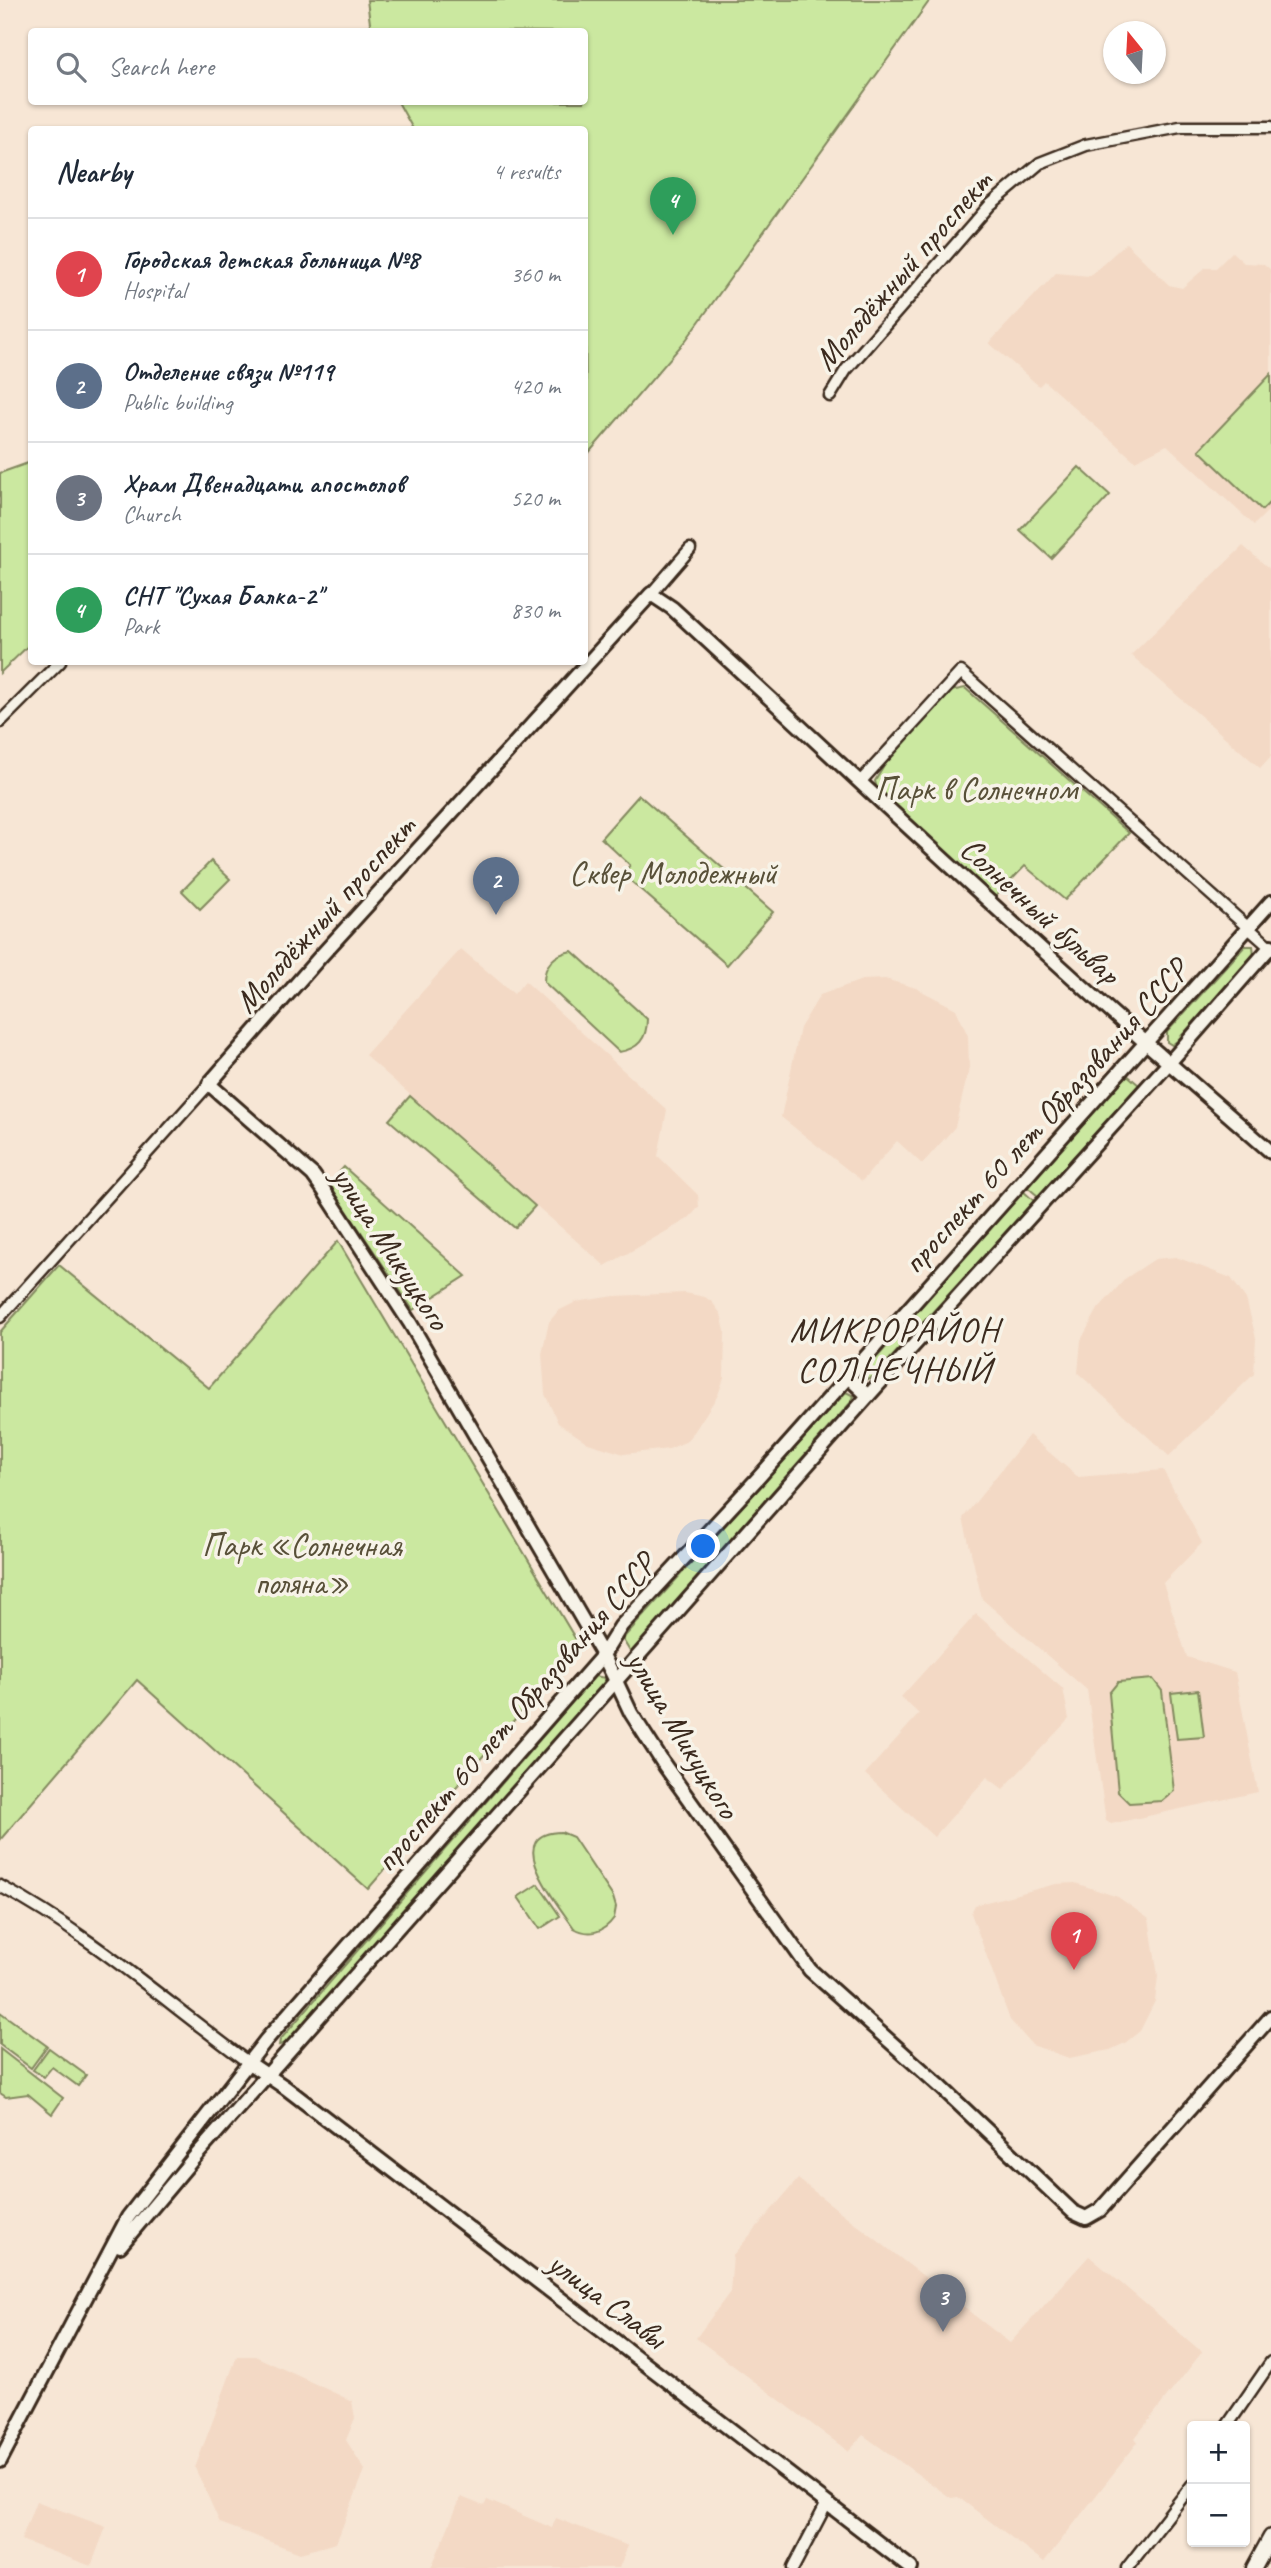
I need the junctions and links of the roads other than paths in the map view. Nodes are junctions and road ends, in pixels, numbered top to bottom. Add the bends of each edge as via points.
1 (1271, 127) edge
2 (830, 396) dead end
3 (690, 549) dead end
4 (651, 594) junction
5 (588, 663) edge
6 (57, 665) edge
7 (586, 665) edge
8 (0, 722) edge
9 (861, 781) junction
10 (1271, 902) edge
11 (1248, 929) junction
12 (1271, 947) edge
13 (1145, 1042) junction
14 (1169, 1063) junction
15 (209, 1084) junction
16 (1271, 1152) edge
17 (0, 1317) edge
18 (848, 1377) junction
19 (868, 1396) junction
20 (603, 1655) junction
21 (617, 1681) junction
22 (0, 1886) edge
23 (1271, 2017) edge
24 (249, 2063) junction
25 (270, 2076) junction
26 (105, 2266) junction
27 (1271, 2362) edge
28 (1230, 2421) edge
29 (0, 2461) edge
30 (1187, 2491) edge
31 (827, 2503) junction
32 (1271, 2537) edge
33 (793, 2568) edge
34 (911, 2568) edge
35 (1127, 2568) edge
36 (1254, 2568) edge

1 - 2 street, Молодёжный проспект via 1180,128 1086,145 1040,163 990,205 846,370
3 - 4 street, Молодёжный проспект
4 - 5 main road, Молодёжный проспект
4 - 9 main road, Солнечный бульвар via 672,608
6 - 8 street
7 - 15 main road, Молодёжный проспект
9 - 11 street via 961,672
9 - 13 main road, Солнечный бульвар
10 - 11 main road, проспект 60 лет Образования СССР
11 - 12 street
11 - 13 main road, проспект 60 лет Образования СССР
12 - 14 main road, проспект 60 лет Образования СССР
13 - 14 main road, Солнечный бульвар
13 - 18 main road, проспект 60 лет Образования СССР
14 - 16 main road, Солнечный бульвар
14 - 19 main road, проспект 60 лет Образования СССР
15 - 17 street, Молодёжный проспект
15 - 20 main road, улица Микуцкого via 313,1175 330,1199 410,1322
18 - 19 main road
18 - 20 main road, проспект 60 лет Образования СССР via 621,1626
19 - 21 main road, проспект 60 лет Образования СССР
20 - 21 main road, улица Микуцкого
20 - 24 main road, проспект 60 лет Образования СССР
21 - 23 main road, улица Микуцкого via 631,1713 665,1766 810,1970 1073,2212 1086,2218 1100,2210
21 - 25 main road, проспект 60 лет Образования СССР
22 - 24 street via 96,1947
24 - 25 main road, улица Славы
24 - 26 main road, проспект 60 лет Образования СССР via 128,2217
25 - 26 main road, проспект 60 лет Образования СССР
25 - 31 main road, улица Славы
26 - 29 main road, проспект 60 лет Образования СССР
27 - 28 street
30 - 35 street
31 - 33 street
31 - 34 main road, улица Славы
32 - 36 main road

